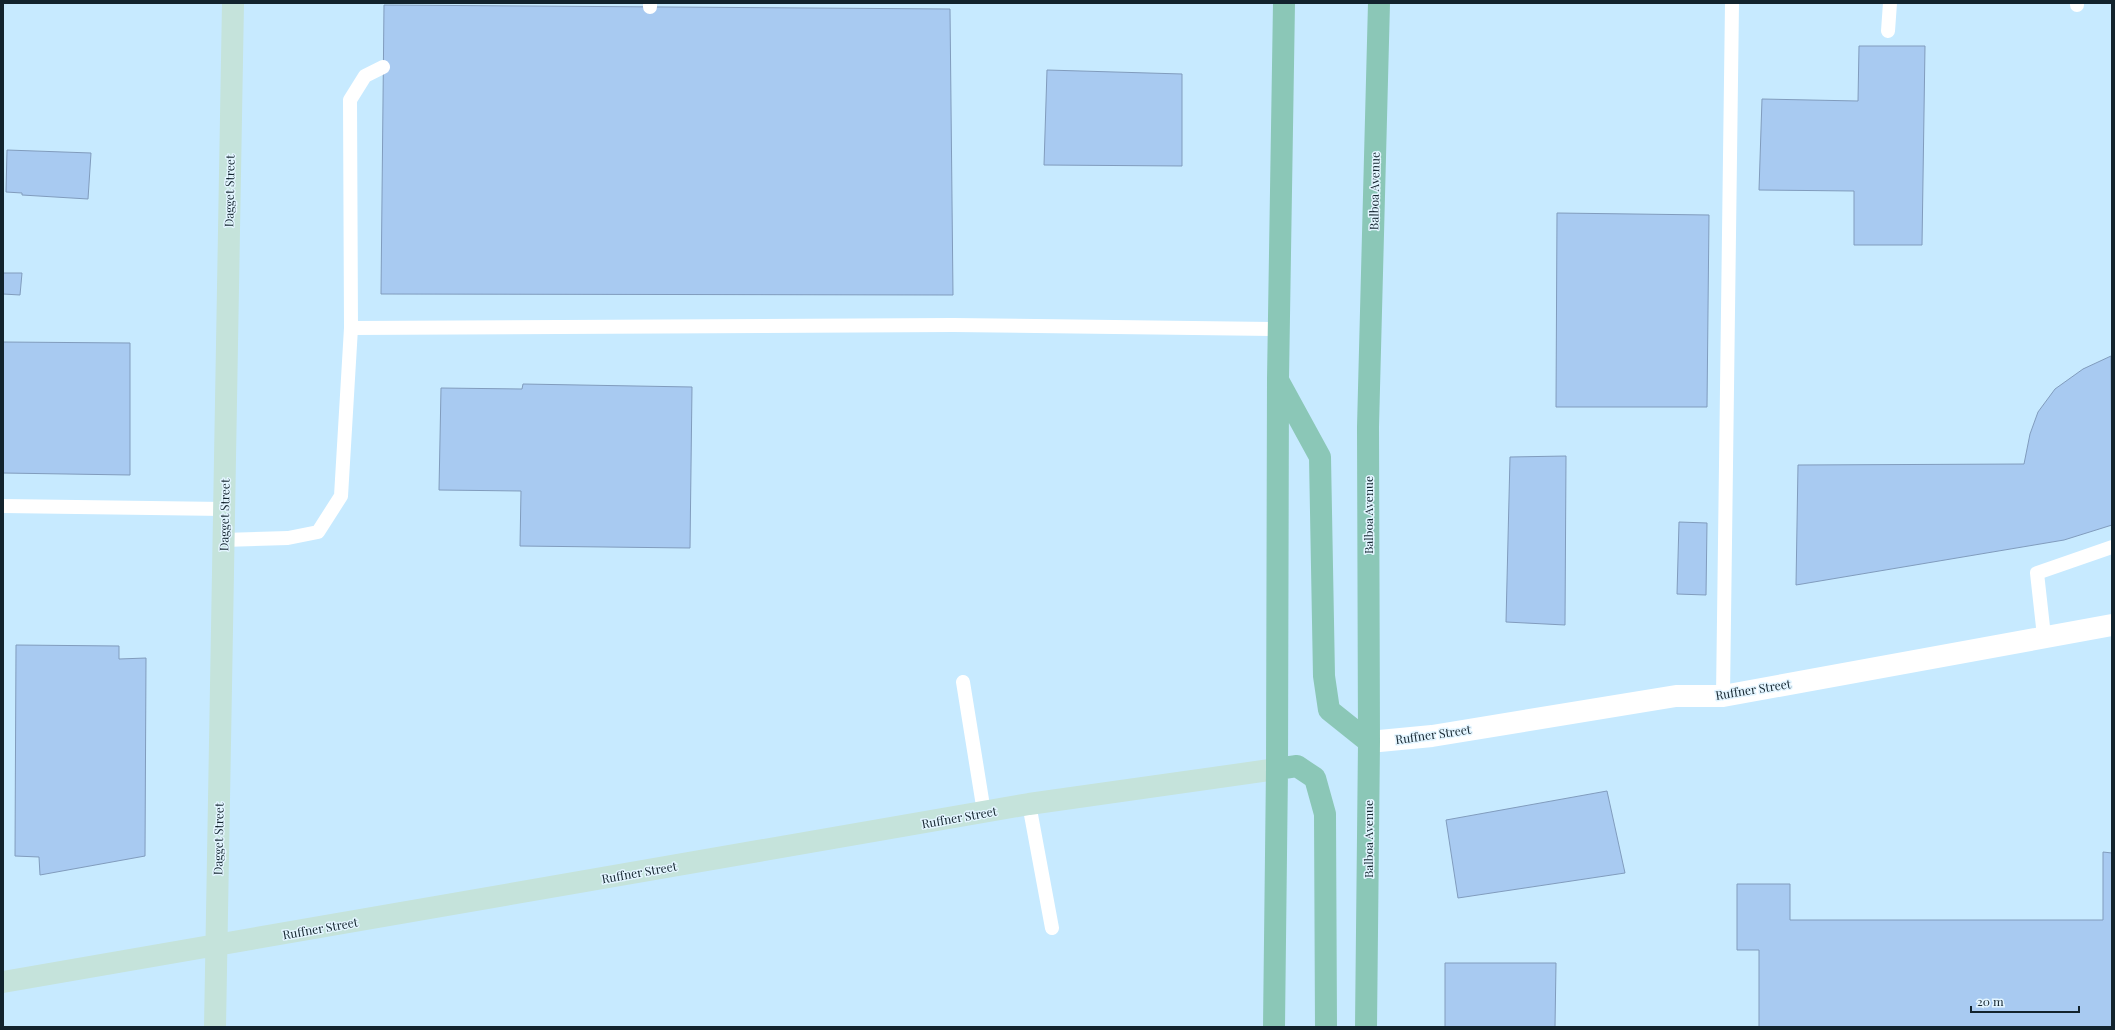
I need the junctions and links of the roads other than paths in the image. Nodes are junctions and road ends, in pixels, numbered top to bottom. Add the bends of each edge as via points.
1 (233, 3) edge
2 (1284, 3) edge
3 (1379, 3) edge
4 (1732, 3) edge
5 (1890, 3) edge
6 (1888, 31) dead end
7 (383, 67) dead end
8 (351, 328) junction
9 (1279, 329) junction
10 (1278, 379) junction
11 (3, 506) edge
12 (224, 509) junction
13 (223, 540) junction
14 (2112, 547) edge
15 (2112, 625) edge
16 (2044, 636) junction
17 (963, 682) dead end
18 (1723, 696) junction
19 (1369, 742) junction
20 (1277, 769) junction
21 (1029, 804) junction
22 (984, 812) junction
23 (1052, 928) dead end
24 (216, 946) junction
25 (3, 982) edge
26 (215, 1027) edge
27 (1274, 1027) edge
28 (1326, 1027) edge
29 (1366, 1027) edge

1 - 12 street, Dagget Street
2 - 9 main road
3 - 19 main road, Balboa Avenue via 1368,427
4 - 18 lane
5 - 6 lane
7 - 8 lane via 365,76 350,100
8 - 9 lane via 953,325
8 - 13 lane via 341,496 318,532 288,538
9 - 10 main road
10 - 19 main road via 1320,457 1324,676 1329,710
10 - 20 main road
11 - 12 lane
12 - 13 street, Dagget Street
13 - 24 street, Dagget Street
14 - 16 lane via 2037,573
15 - 16 street, Ruffner Street
16 - 18 street, Ruffner Street
17 - 22 lane
18 - 19 street, Ruffner Street via 1676,696 1432,736
19 - 29 main road, Balboa Avenue
20 - 21 street, Ruffner Street
20 - 27 main road
20 - 28 main road via 1297,766 1315,778 1325,814
21 - 22 street, Ruffner Street
21 - 23 lane
22 - 24 street, Ruffner Street
24 - 25 street, Ruffner Street
24 - 26 street, Dagget Street

